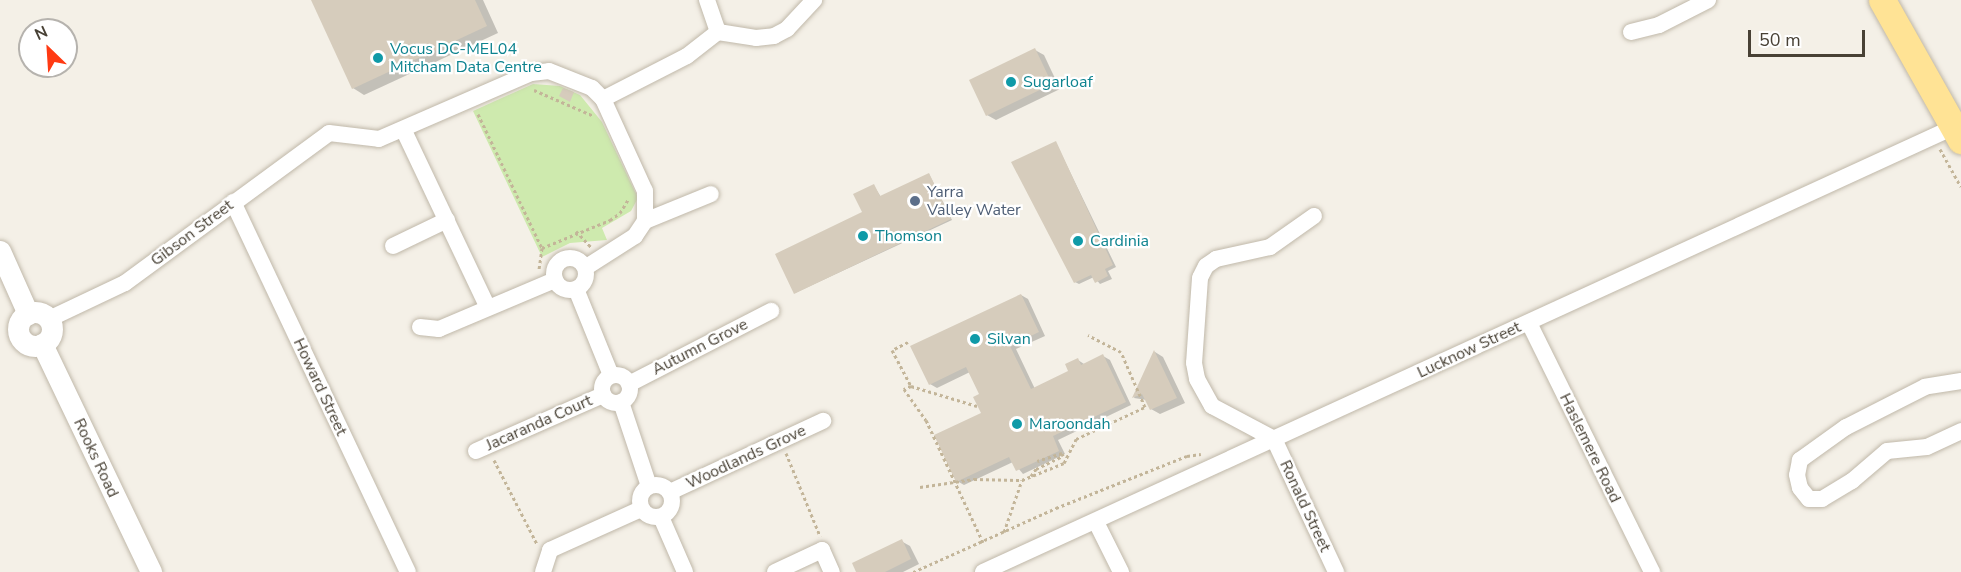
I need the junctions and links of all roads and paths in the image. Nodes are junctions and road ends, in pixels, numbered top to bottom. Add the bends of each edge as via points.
1 (707, 0) edge
2 (814, 0) edge
3 (1708, 0) edge
4 (1882, 0) edge
5 (718, 32) junction
6 (1631, 32) dead end
7 (523, 92) dead end
8 (603, 99) junction
9 (474, 105) junction
10 (486, 108) dead end
11 (598, 125) dead end
12 (404, 131) junction
13 (1958, 133) edge
14 (630, 189) dead end
15 (711, 194) dead end
16 (233, 202) junction
17 (1314, 216) dead end
18 (447, 220) junction
19 (645, 221) junction
20 (576, 231) junction
21 (393, 246) dead end
22 (542, 248) junction
23 (0, 251) edge
24 (601, 259) junction
25 (585, 268) junction
26 (555, 280) junction
27 (537, 285) junction
28 (576, 289) junction
29 (487, 306) junction
30 (771, 311) dead end
31 (28, 314) junction
32 (49, 319) junction
33 (1529, 323) junction
34 (420, 327) dead end
35 (1088, 335) dead end
36 (908, 342) dead end
37 (42, 344) junction
38 (611, 375) junction
39 (1961, 381) edge
40 (629, 384) junction
41 (911, 386) junction
42 (603, 395) junction
43 (621, 402) junction
44 (977, 406) dead end
45 (823, 421) dead end
46 (1961, 431) edge
47 (1274, 439) junction
48 (782, 440) junction
49 (481, 448) joint
50 (1204, 453) dead end
51 (1036, 469) junction
52 (1030, 477) junction
53 (1022, 480) junction
54 (954, 483) junction
55 (649, 486) junction
56 (920, 487) dead end
57 (670, 492) junction
58 (641, 509) junction
59 (661, 517) junction
60 (1096, 522) junction
61 (1004, 532) dead end
62 (983, 542) dead end
63 (550, 550) junction
64 (822, 550) junction
65 (150, 572) edge
66 (408, 572) edge
67 (543, 572) edge
68 (685, 572) edge
69 (775, 572) edge
70 (832, 572) edge
71 (913, 572) edge
72 (983, 572) edge
73 (1121, 572) edge
74 (1336, 572) edge
75 (1652, 572) edge

1 - 5 street
2 - 5 street via 787,29 774,36 756,38
3 - 6 street via 1659,25
4 - 13 main road
5 - 8 street via 687,56
7 - 11 path via 542,91 594,116
8 - 9 street via 573,77 549,71 512,79
8 - 19 street via 645,191
9 - 10 path
9 - 12 street
9 - 22 path
12 - 16 street, Gibson Street via 379,139 329,133
12 - 18 street
13 - 33 street, Lucknow Street
14 - 20 path via 620,213
15 - 19 street
16 - 32 street, Gibson Street via 125,283
16 - 66 street, Howard Street
17 - 47 street via 1286,239 1258,252 1216,259 1206,266 1200,278 1194,363 1197,380 1212,406
18 - 21 street
18 - 29 street
19 - 24 street via 635,236
20 - 22 path
20 - 24 path
22 - 27 path
23 - 31 street
24 - 25 street
25 - 26 street via 576,259 564,259 555,268
25 - 28 street via 585,281
26 - 27 street
26 - 28 street via 563,289
27 - 29 street
28 - 38 street
29 - 34 street via 439,329
30 - 40 street, Autumn Grove
31 - 32 street via 39,313
31 - 37 street via 20,322 21,338 30,345
32 - 37 street via 50,336
33 - 47 street, Lucknow Street
33 - 75 street, Haslemere Road
35 - 52 path via 1121,352 1145,407 1076,439 1064,463
36 - 41 path via 892,350
37 - 65 street, Rooks Road
38 - 40 street via 622,376
38 - 42 street via 602,383
39 - 46 street via 1925,387 1855,420 1800,460 1800,488 1809,499 1822,499 1852,481 1887,450 1927,447
40 - 43 street via 628,394
41 - 44 path
41 - 54 path via 904,389 926,420
42 - 43 street via 610,402
42 - 49 street, Jacaranda Court
43 - 55 street
45 - 48 street, Woodlands Grove
47 - 60 street, Lucknow Street
47 - 74 street, Ronald Street
48 - 57 street, Woodlands Grove
48 - 64 path via 796,484 822,539
49 - 63 path via 533,543
50 - 71 path via 1186,456 1056,508
51 - 51 path via 1035,462 1062,453 1063,456
51 - 52 path
52 - 53 path
53 - 54 path via 974,479
53 - 61 path
54 - 56 path
54 - 62 path
55 - 57 street via 660,485
55 - 58 street via 640,498
57 - 59 street via 673,504
58 - 59 street via 650,517
58 - 63 street
59 - 68 street
60 - 72 street, Lucknow Street
60 - 73 street
63 - 67 street
64 - 69 street
64 - 70 street

